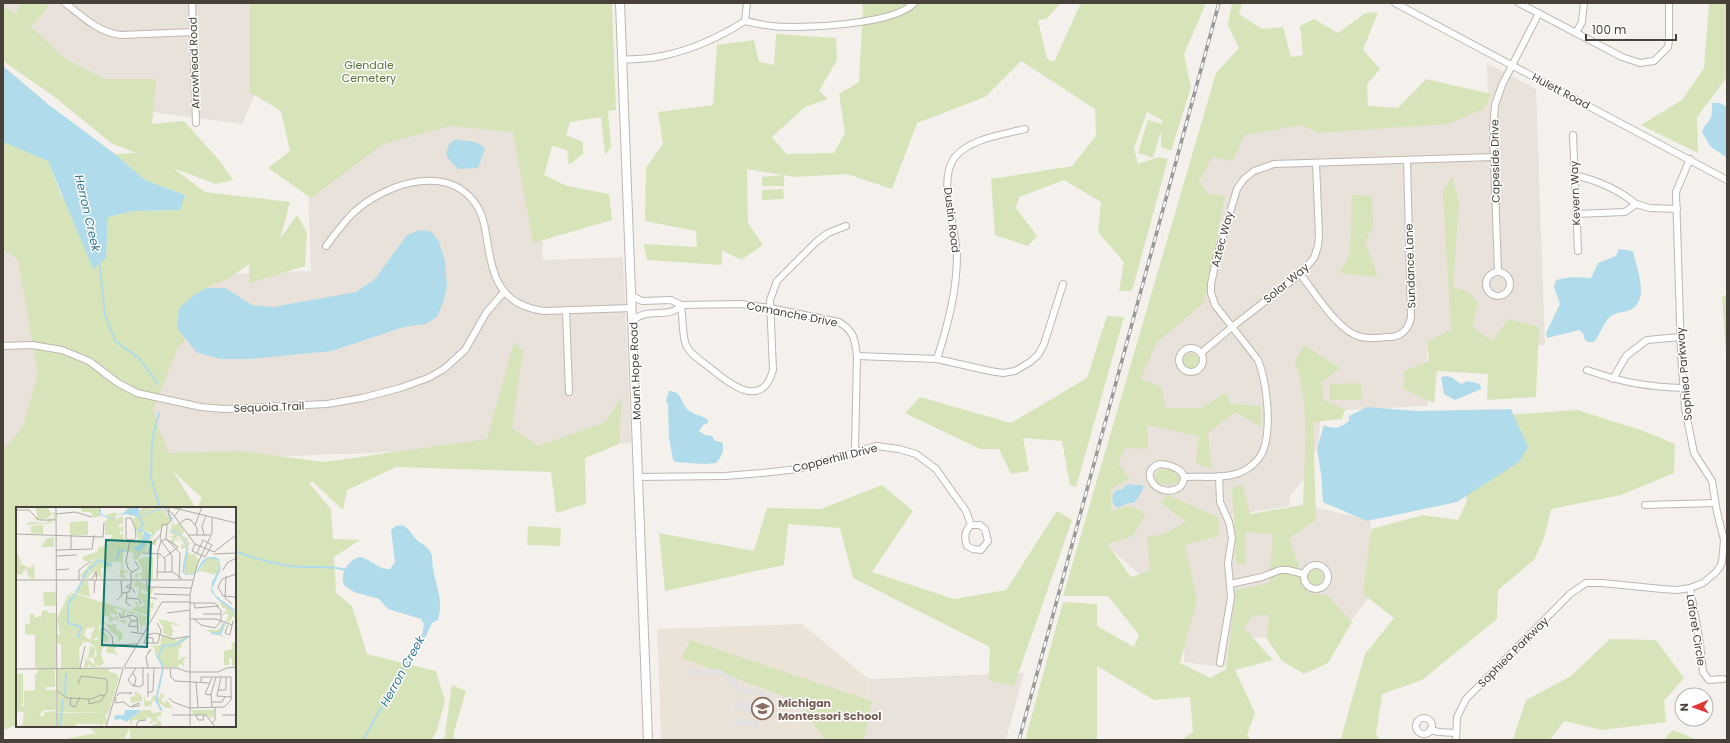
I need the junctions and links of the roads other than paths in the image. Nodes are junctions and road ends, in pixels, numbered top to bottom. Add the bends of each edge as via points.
1 (64, 3) edge
2 (192, 3) edge
3 (620, 3) edge
4 (747, 3) edge
5 (914, 3) edge
6 (1395, 3) edge
7 (1519, 3) edge
8 (1584, 3) edge
9 (1668, 3) edge
10 (1539, 13) junction
11 (745, 21) junction
12 (193, 32) junction
13 (1576, 33) junction
14 (622, 60) junction
15 (1512, 65) junction
16 (196, 123) dead end
17 (1025, 129) dead end
18 (1573, 136) dead end
19 (1494, 157) junction
20 (1690, 159) junction
21 (1407, 160) junction
22 (1316, 163) junction
23 (1574, 175) junction
24 (1727, 180) edge
25 (1636, 204) junction
26 (1677, 209) junction
27 (1576, 214) junction
28 (846, 226) dead end
29 (326, 246) dead end
30 (1578, 251) dead end
31 (1498, 272) junction
32 (1300, 274) junction
33 (1063, 284) dead end
34 (504, 292) junction
35 (632, 296) junction
36 (681, 305) junction
37 (632, 308) junction
38 (770, 308) junction
39 (566, 310) junction
40 (633, 321) junction
41 (1232, 327) junction
42 (1680, 337) junction
43 (3, 346) edge
44 (1201, 353) junction
45 (856, 356) junction
46 (937, 359) junction
47 (1587, 370) dead end
48 (1613, 379) junction
49 (1683, 388) junction
50 (569, 392) dead end
51 (855, 451) junction
52 (1219, 476) junction
53 (638, 477) junction
54 (1184, 477) junction
55 (1715, 503) junction
56 (1645, 505) dead end
57 (971, 525) junction
58 (1304, 574) junction
59 (1230, 584) junction
60 (1690, 588) junction
61 (1220, 663) dead end
62 (1723, 679) dead end
63 (1430, 730) dead end
64 (1456, 733) junction
65 (648, 740) edge
66 (1456, 740) edge

1 - 12 street via 96,27 110,33 121,35
2 - 12 street, Arrowhead Road
3 - 14 street, Mount Hope Road
4 - 11 street
5 - 11 street via 910,8 897,13 845,24 773,26
6 - 15 street, Hulett Road
7 - 10 street
8 - 13 street via 1582,22
9 - 13 street via 1670,40 1668,47 1654,61 1640,64
10 - 13 street
10 - 15 street, Capeside Drive
11 - 14 street via 727,32 677,53
12 - 16 street, Arrowhead Road
14 - 35 street, Mount Hope Road
15 - 19 street, Capeside Drive via 1495,105
15 - 20 street, Hulett Road
17 - 46 street, Dustin Road via 965,147 954,158 947,182 957,254 955,289 949,321
18 - 23 street, Kevern Way
19 - 21 street, Aztec Way
19 - 31 street, Capeside Drive
20 - 24 street, Hulett Road
20 - 26 street, Sophiea Parkway via 1676,192
21 - 22 street, Aztec Way
21 - 32 street, Sundance Lane via 1411,312 1410,321 1404,332 1394,337 1371,338 1351,334 1339,324
22 - 32 street, Solar Way via 1319,240 1314,258
22 - 41 street, Aztec Way via 1263,166 1249,175 1237,189 1211,284 1215,305
23 - 25 street via 1592,179 1628,197
23 - 27 street, Kevern Way
25 - 26 street via 1650,208
25 - 27 street via 1625,212
26 - 42 street, Sophiea Parkway
27 - 30 street, Kevern Way
28 - 38 street via 828,233 784,272 772,291
29 - 34 street via 350,216 378,195 416,183 448,183 466,193 479,208 484,220 493,272
31 - 31 street via 1489,275 1485,284 1489,293 1498,296 1507,293 1510,284 1507,275
32 - 41 street, Solar Way
33 - 46 street via 1044,344 1038,355 1015,371 1003,373
34 - 39 street via 530,308 544,311
34 - 43 street, Sequoia Trail via 486,313 465,350 444,369 400,388 327,404 224,409 201,407 138,393 89,361 62,350 32,345
35 - 36 street, Comanche Drive via 642,301 671,300
35 - 37 street, Mount Hope Road
36 - 38 street, Comanche Drive via 741,304
36 - 38 street via 686,345 711,369 744,391 760,388 770,380 773,370
36 - 40 street, Comanche Drive via 674,311 645,313
37 - 39 street
37 - 40 street, Mount Hope Road
38 - 45 street, Comanche Drive via 838,322 852,333
39 - 50 street
40 - 53 street, Mount Hope Road
41 - 44 street, Solar Way
41 - 52 street, Aztec Way via 1258,360 1265,387 1266,434 1263,450 1253,464 1238,473
42 - 48 street via 1647,340 1626,356
42 - 49 street, Sophiea Parkway
44 - 44 street via 1193,348 1184,350 1179,359 1181,368 1189,373 1198,371 1203,362
45 - 46 street
45 - 51 street, Comanche Drive
47 - 48 street
48 - 49 street via 1653,387
49 - 55 street, Sophiea Parkway via 1694,453 1712,481
51 - 53 street, Copperhill Drive via 798,469 725,476
51 - 57 street, Copperhill Drive via 876,446 899,448 916,454 936,469 966,511
52 - 54 street, Aztec Way
52 - 59 street via 1220,502 1230,522
53 - 65 street, Mount Hope Road
54 - 54 street via 1179,469 1162,464 1154,467 1150,476 1155,487 1170,491 1180,487
55 - 56 street
55 - 60 street, Sophiea Parkway via 1724,540 1722,562 1714,574 1703,583
57 - 57 street via 966,531 967,546 981,550 988,541 986,529 980,525
58 - 58 street via 1305,583 1313,589 1322,588 1328,580 1326,571 1319,565 1309,566
58 - 59 street via 1280,570
59 - 61 street via 1231,597
60 - 62 street, Laforet Circle via 1703,672 1709,680
60 - 64 street, Sophiea Parkway via 1677,590 1602,582 1586,583 1570,594 1466,699 1457,717
63 - 64 street
64 - 66 street, Sophiea Parkway

